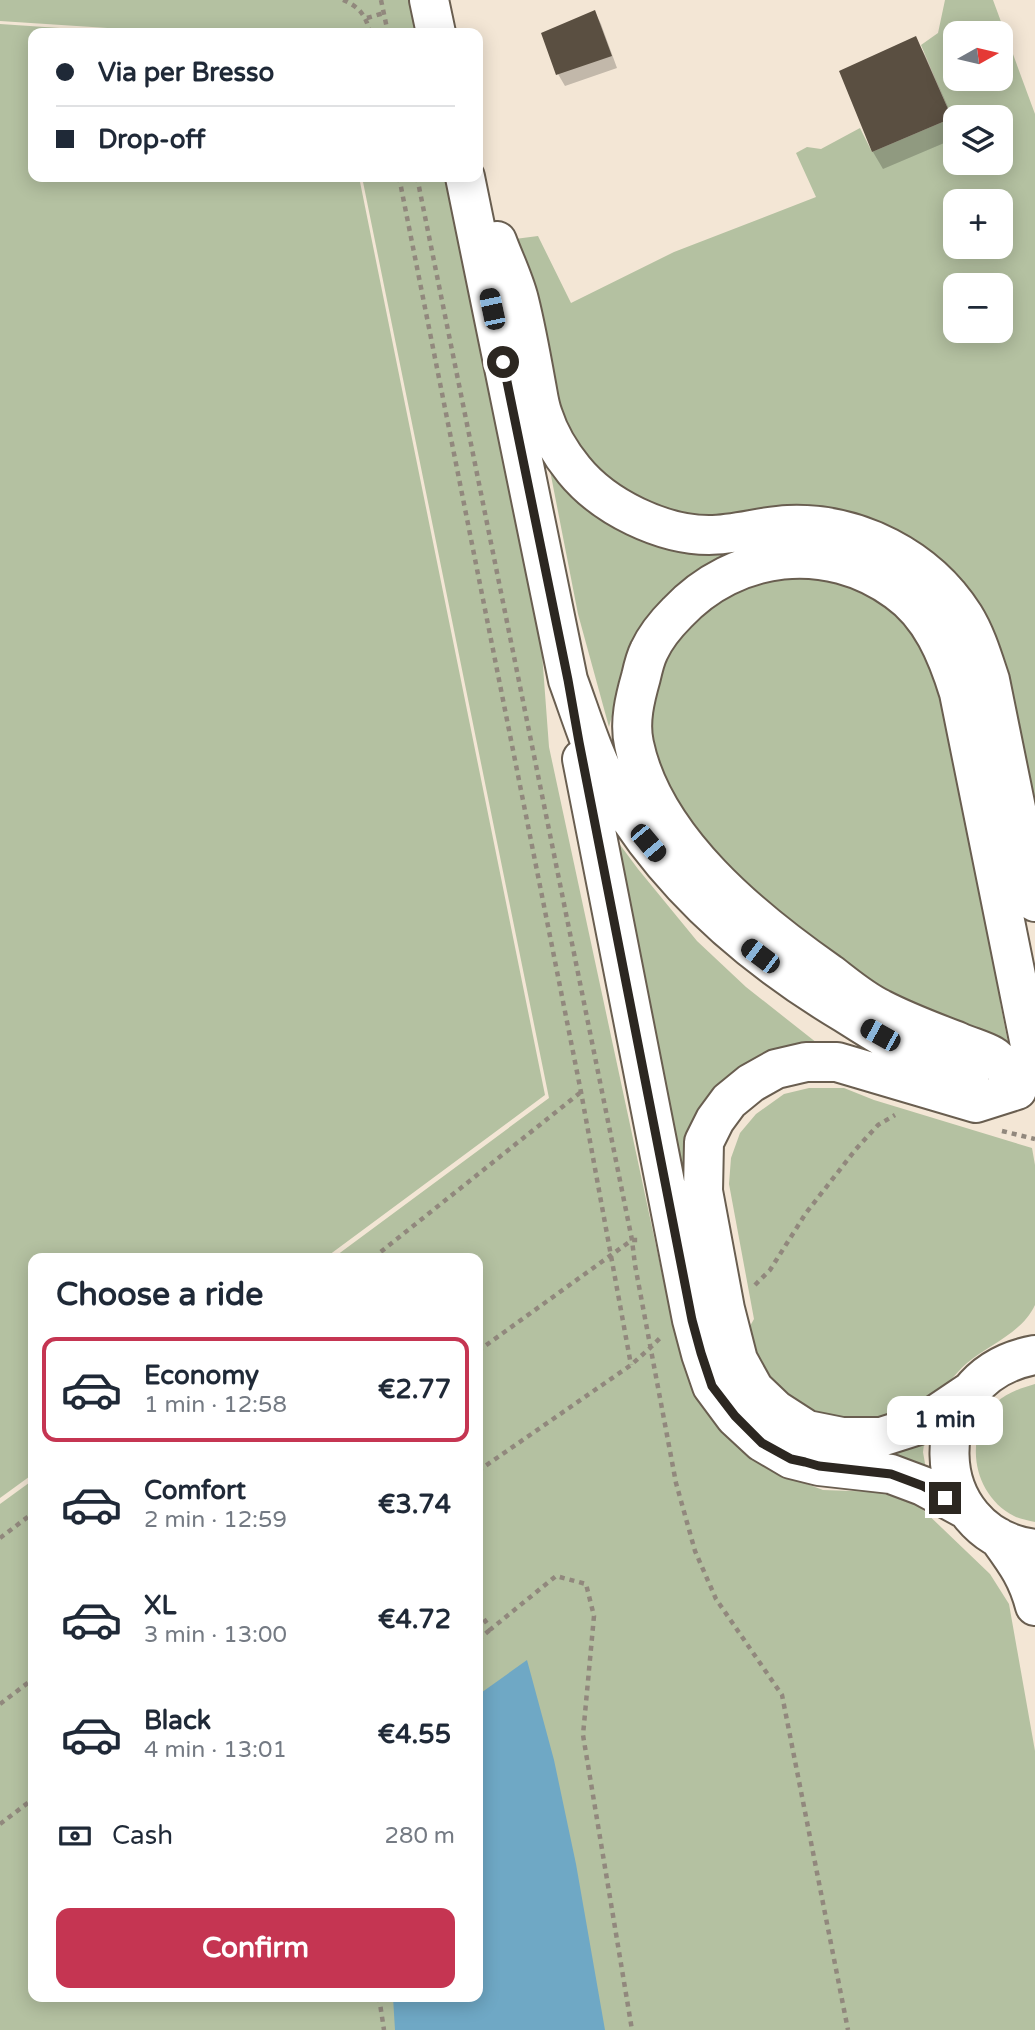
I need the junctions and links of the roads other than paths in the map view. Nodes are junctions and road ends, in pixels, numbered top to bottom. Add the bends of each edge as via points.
1 (429, 0) edge
2 (435, 28) edge
3 (466, 182) edge
4 (474, 182) edge
5 (568, 680) junction
6 (1035, 902) edge
7 (1029, 1085) edge
8 (1035, 1333) edge
9 (1035, 1355) edge
10 (998, 1367) junction
11 (968, 1393) junction
12 (967, 1510) junction
13 (998, 1537) junction
14 (1035, 1549) edge
15 (1035, 1606) edge

1 - 2 street
3 - 5 street
4 - 6 street via 519,298 542,415 557,445 591,489 626,512 684,532 708,535 788,525 846,531 887,546 913,562 965,617 990,680
5 - 7 street via 613,792 685,887 738,940 804,989 914,1054
5 - 12 street via 692,1320 712,1386 762,1443 791,1459 891,1474
7 - 7 street via 996,1057 878,1008 808,959 736,901 684,845 659,806 633,742 632,711 649,650 693,596 723,576 751,565 818,558 874,576 899,592 938,637 959,693
7 - 11 street via 976,1103 837,1062 806,1062 776,1069 751,1083 729,1101 704,1143 703,1191 737,1360 754,1389 776,1410 807,1430 842,1437 881,1437 922,1424
8 - 10 street
9 - 10 street
10 - 11 street
11 - 12 street via 954,1420 949,1445 953,1480
12 - 13 street
13 - 14 street
13 - 15 street via 1029,1584

